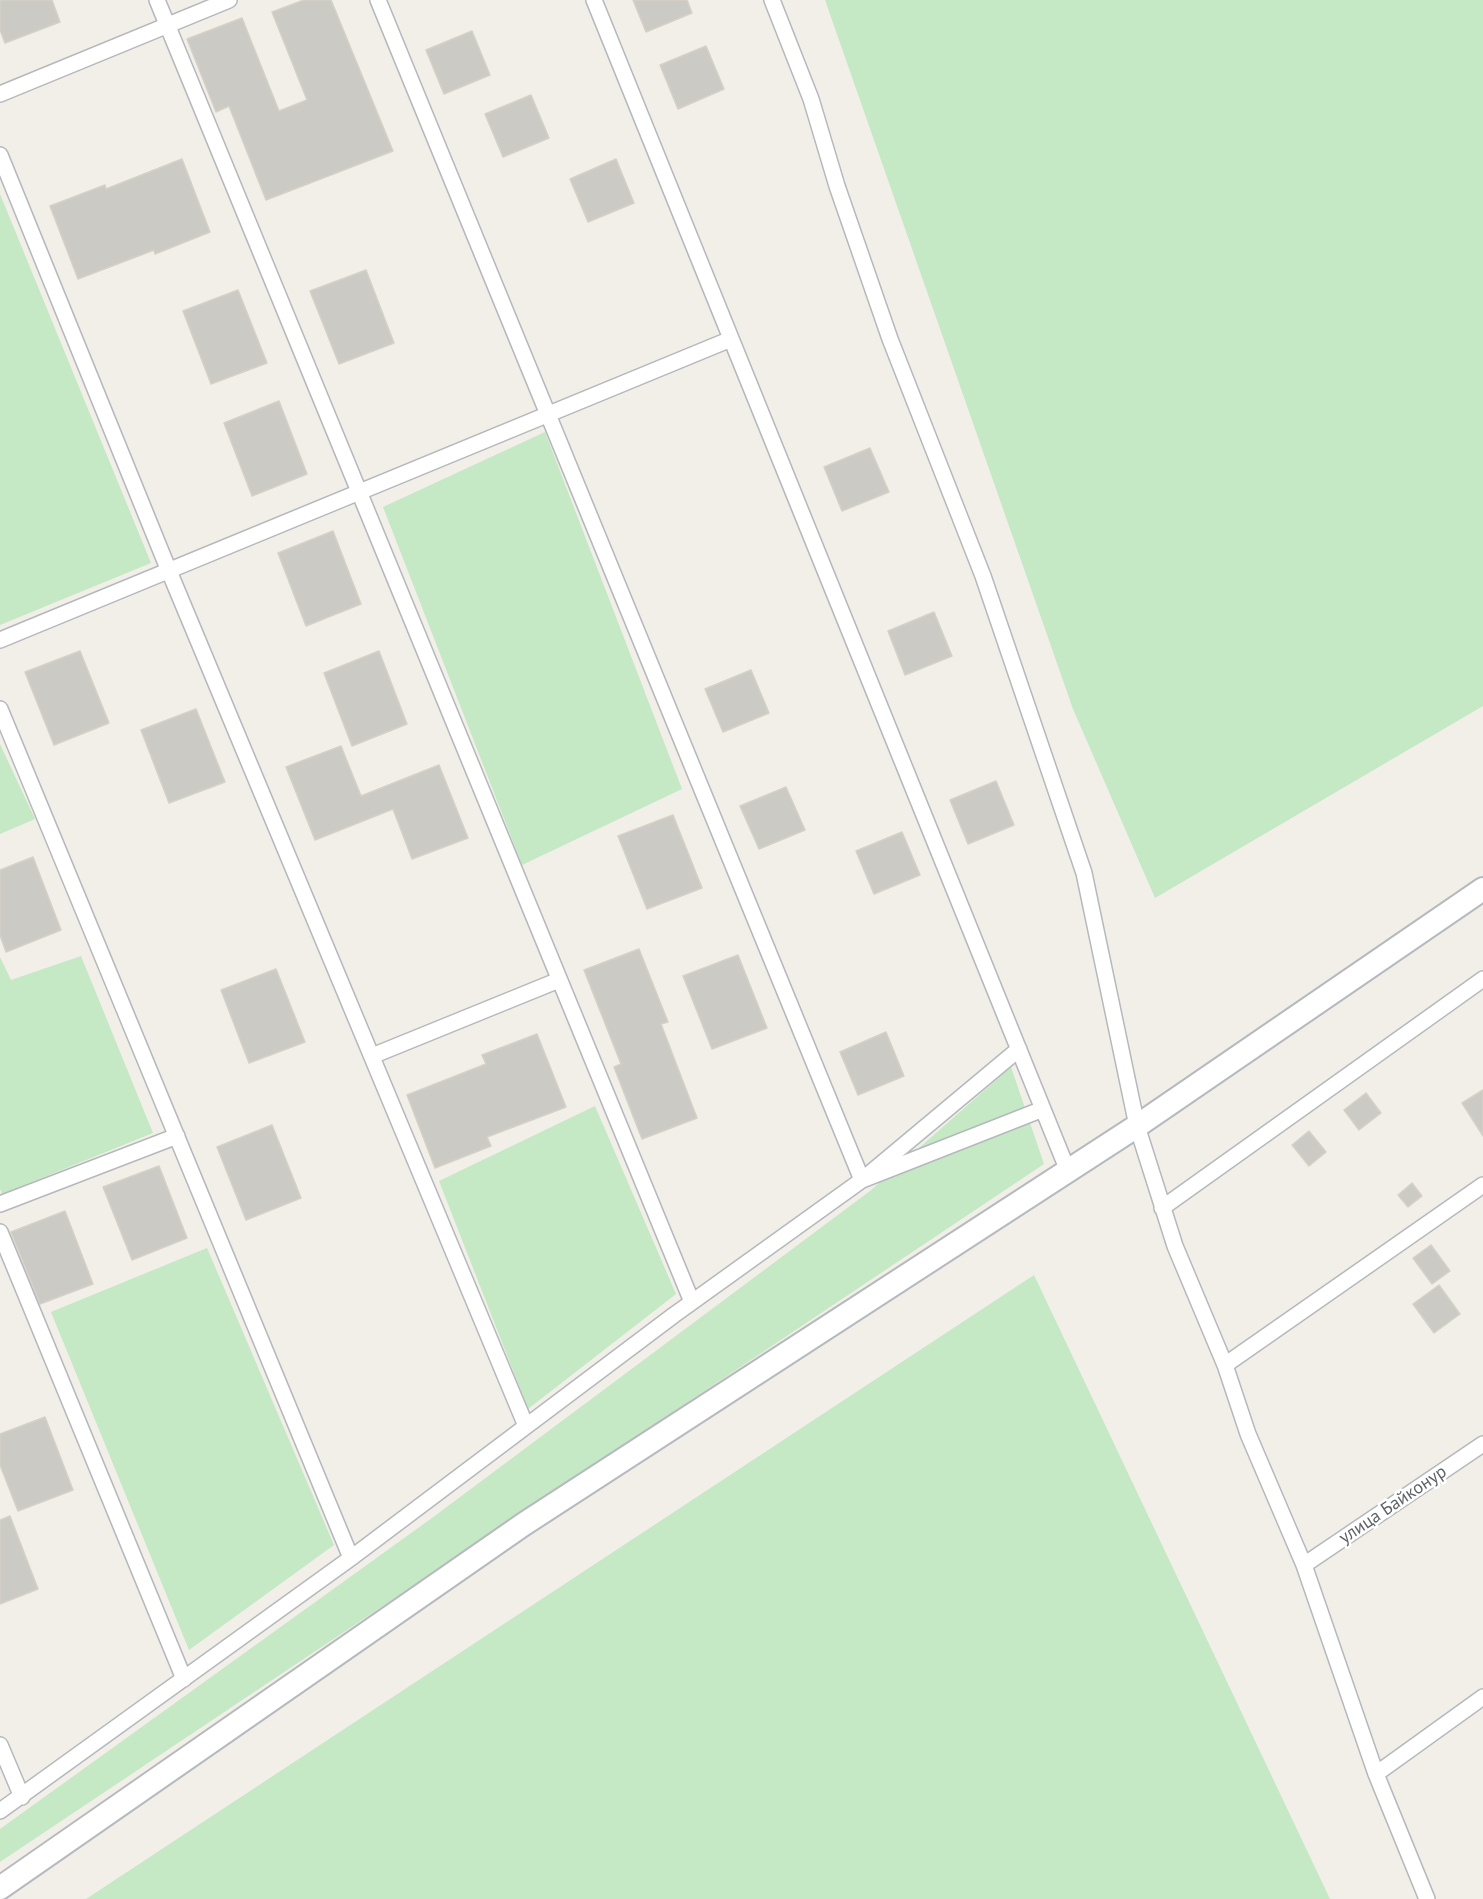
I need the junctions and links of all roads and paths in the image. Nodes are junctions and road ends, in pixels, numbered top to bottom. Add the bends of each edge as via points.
1 (157, 0) edge
2 (229, 0) edge
3 (378, 0) edge
4 (594, 0) edge
5 (772, 0) edge
6 (167, 25) junction
7 (0, 94) edge
8 (0, 155) edge
9 (731, 339) junction
10 (548, 415) junction
11 (359, 493) junction
12 (170, 571) junction
13 (0, 640) edge
14 (0, 709) edge
15 (1483, 889) edge
16 (1483, 979) edge
17 (559, 980) junction
18 (1019, 1049) junction
19 (372, 1056) junction
20 (1043, 1108) junction
21 (1137, 1126) junction
22 (177, 1136) junction
23 (1068, 1171) junction
24 (862, 1180) junction
25 (1483, 1185) edge
26 (0, 1204) edge
27 (1162, 1208) junction
28 (0, 1232) edge
29 (692, 1302) junction
30 (1225, 1365) junction
31 (526, 1426) junction
32 (1483, 1444) edge
33 (351, 1558) junction
34 (1304, 1565) junction
35 (184, 1679) junction
36 (1483, 1697) edge
37 (0, 1745) edge
38 (1376, 1774) junction
39 (22, 1797) junction
40 (0, 1811) edge
41 (0, 1888) edge
42 (1427, 1899) edge

1 - 6 street
2 - 6 street
3 - 10 street
4 - 9 street
5 - 21 street via 811,99 898,361 987,586 1083,873
6 - 7 street
6 - 11 street
8 - 12 street
9 - 10 street
9 - 18 street
10 - 11 street
10 - 24 street
11 - 12 street
11 - 17 street
12 - 13 street
12 - 19 street
14 - 22 street
15 - 21 main road
16 - 27 street
17 - 19 street
17 - 29 street
18 - 20 street
18 - 24 street
19 - 31 street
20 - 23 street
20 - 24 street
21 - 23 main road
21 - 27 street
22 - 26 street
22 - 33 street
23 - 41 main road via 524,1524
24 - 29 street
25 - 30 street
27 - 30 street via 1174,1246
28 - 35 street
29 - 31 street
30 - 34 street via 1248,1434
31 - 33 street
32 - 34 street, улица Байконур
33 - 35 street
34 - 38 street
35 - 39 street
36 - 38 street
37 - 39 street
38 - 42 street
39 - 40 street

